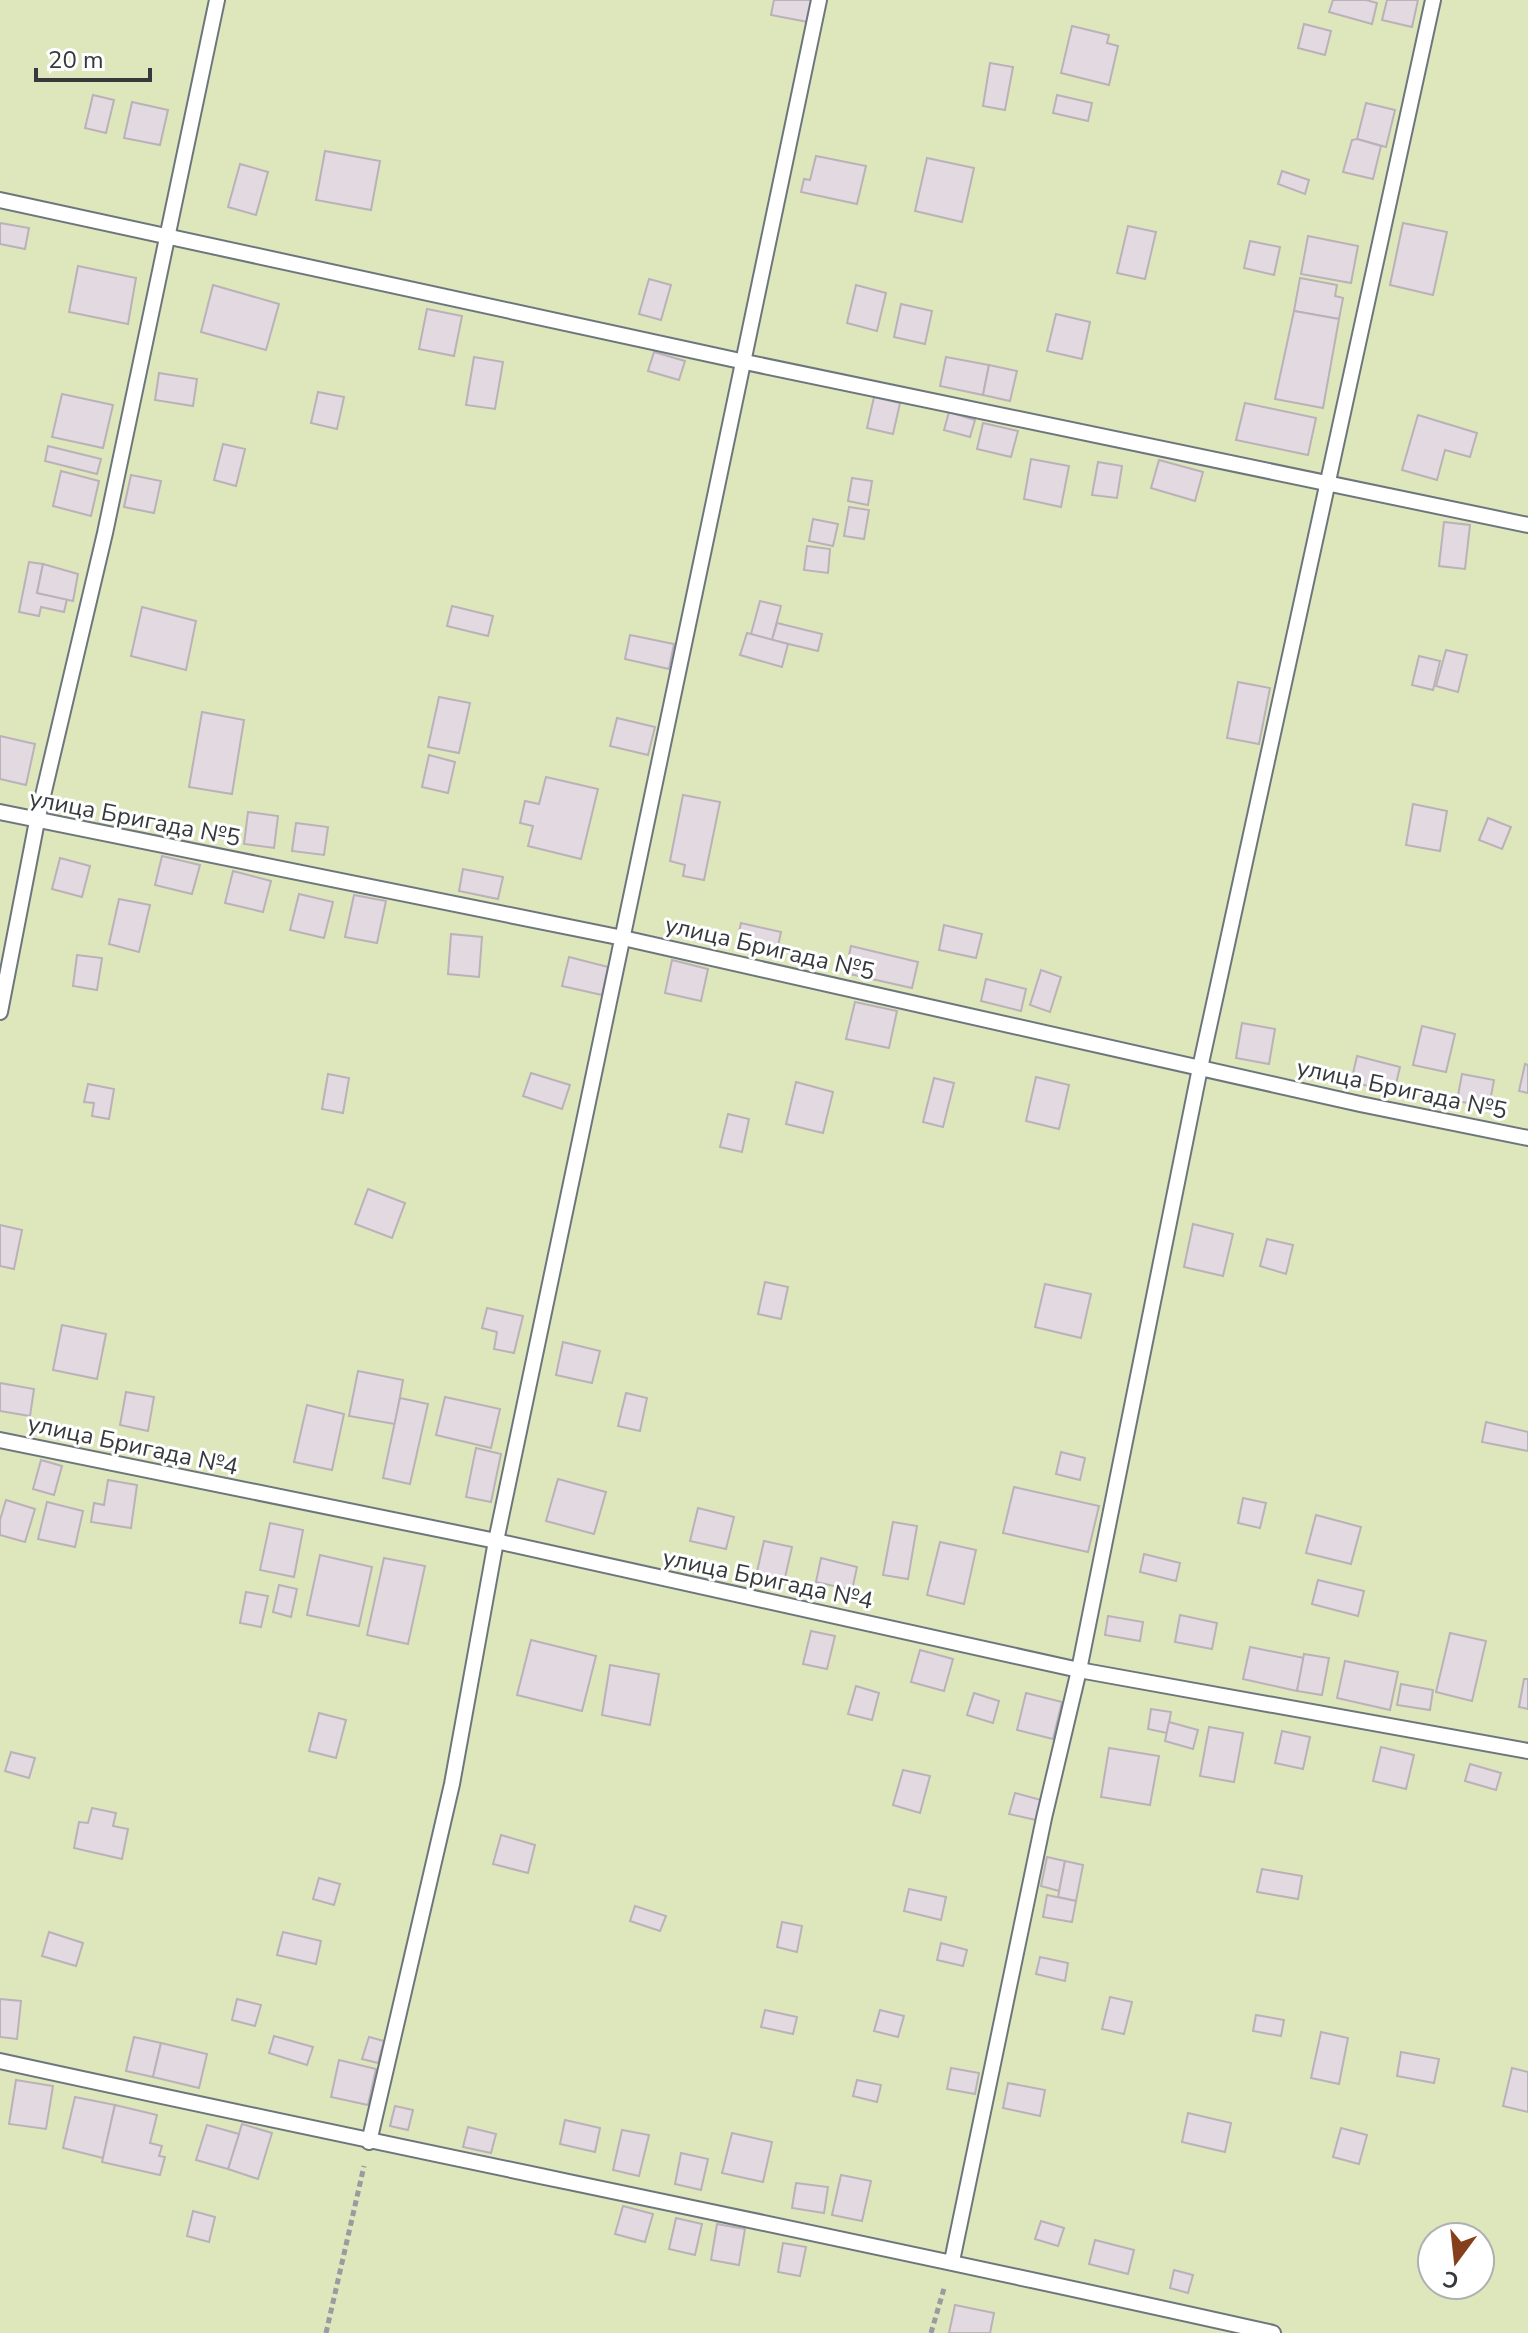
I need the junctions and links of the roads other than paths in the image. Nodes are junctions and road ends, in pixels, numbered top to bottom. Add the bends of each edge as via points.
1 (217, 0) edge
2 (819, 0) edge
3 (1433, 0) edge
4 (0, 200) edge
5 (165, 237) junction
6 (745, 362) junction
7 (1328, 484) junction
8 (1528, 525) edge
9 (0, 812) edge
10 (37, 821) junction
11 (623, 938) junction
12 (0, 1012) edge
13 (1200, 1068) junction
14 (1528, 1138) edge
15 (0, 1440) edge
16 (496, 1541) junction
17 (1079, 1670) junction
18 (1528, 1751) edge
19 (0, 2061) edge
20 (369, 2142) junction
21 (952, 2261) junction
22 (1273, 2333) edge

1 - 5 lane
2 - 6 lane
3 - 7 lane
4 - 5 lane
5 - 6 lane
5 - 10 lane via 105,533
6 - 7 lane
6 - 11 lane
7 - 8 lane
7 - 13 lane
9 - 10 lane, улица Бригада №5
10 - 11 lane, улица Бригада №5
10 - 12 lane
11 - 13 lane, улица Бригада №5
11 - 16 lane
13 - 14 lane, улица Бригада №5
13 - 17 lane
15 - 16 lane, улица Бригада №4
16 - 17 lane, улица Бригада №4
16 - 20 lane via 452,1784
17 - 18 lane, улица Бригада №4
17 - 21 lane
19 - 20 lane
20 - 21 lane
21 - 22 lane

